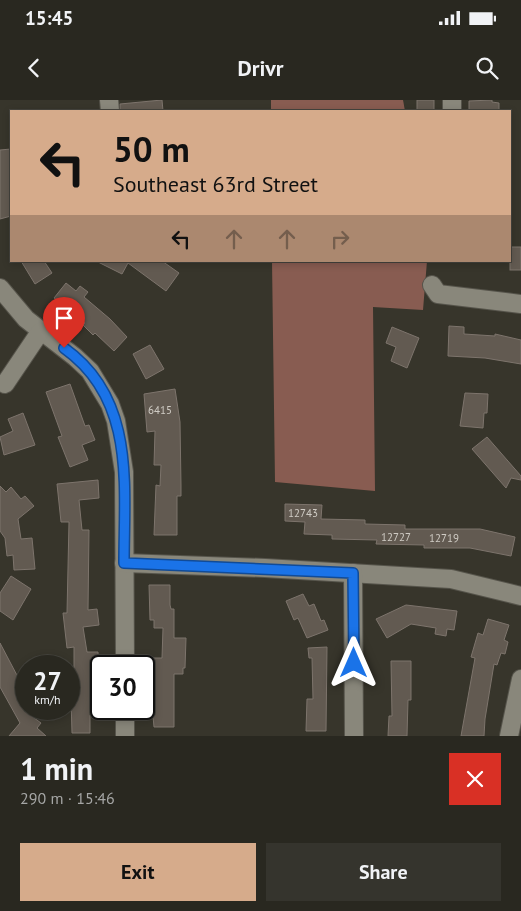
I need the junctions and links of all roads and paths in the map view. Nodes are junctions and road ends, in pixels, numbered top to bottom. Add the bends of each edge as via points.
1 (432, 285) dead end
2 (0, 288) edge
3 (521, 304) edge
4 (40, 332) junction
5 (4, 384) dead end
6 (124, 563) junction
7 (353, 573) junction
8 (521, 596) edge
9 (125, 655) edge
10 (521, 679) edge
11 (125, 720) edge
12 (125, 736) edge
13 (354, 736) edge
14 (509, 736) edge

1 - 3 street via 435,292 444,296
2 - 4 street
4 - 5 street
4 - 6 street via 90,371 110,404 120,438 124,472
6 - 7 street
6 - 9 street
7 - 8 street via 450,579
7 - 13 street
10 - 14 street
11 - 12 street

